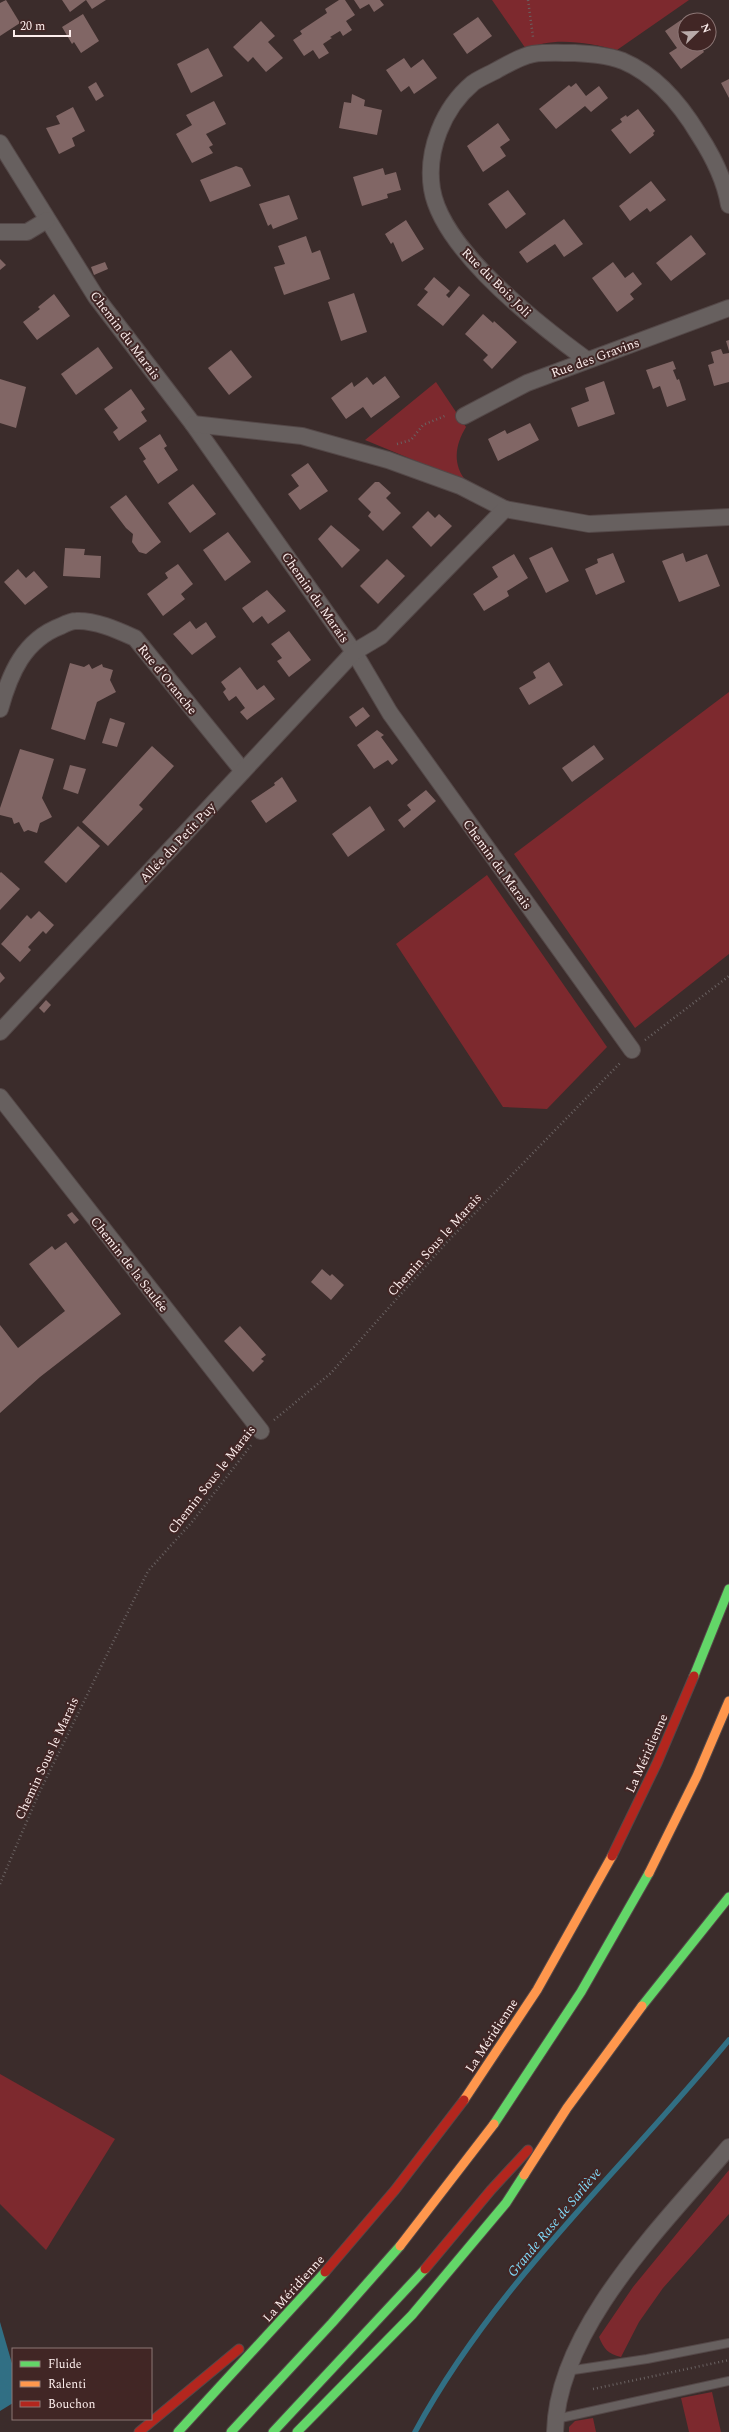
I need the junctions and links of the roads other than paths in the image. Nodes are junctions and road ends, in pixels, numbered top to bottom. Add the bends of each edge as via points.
1 (0, 144) edge
2 (729, 205) edge
3 (47, 220) junction
4 (0, 232) edge
5 (729, 308) edge
6 (587, 360) junction
7 (464, 416) road end
8 (193, 424) junction
9 (505, 509) junction
10 (729, 517) edge
11 (354, 652) junction
12 (0, 709) edge
13 (243, 771) junction
14 (0, 1032) edge
15 (632, 1050) road end
16 (1, 1102) edge
17 (262, 1431) road end
18 (729, 1590) edge
19 (729, 1701) edge
20 (729, 1897) edge
21 (567, 2108) junction
22 (729, 2147) edge
23 (303, 2296) junction
24 (729, 2343) edge
25 (566, 2371) junction
26 (729, 2380) edge
27 (555, 2426) edge
28 (139, 2432) edge
29 (178, 2432) edge
30 (231, 2432) edge
31 (273, 2432) edge
32 (297, 2432) edge

1 - 3 street, Chemin du Marais
2 - 6 street, Rue du Bois Joli via 709,151 686,112 653,79 622,61 595,54 532,54 474,83 455,103 439,130 431,160 432,190 441,214 462,249 524,311
3 - 4 street via 27,232
3 - 8 street, Chemin du Marais via 96,297
5 - 6 street, Rue des Gravins
6 - 7 street, Rue des Gravins via 527,383
8 - 9 street via 302,436 380,458 460,486
8 - 11 street, Chemin du Marais
9 - 10 street via 589,524
9 - 11 street, Allée du Petit Puy via 381,636
11 - 13 street, Allée du Petit Puy
11 - 15 street, Chemin du Marais via 390,713
12 - 13 street, Rue d'Oranche via 8,682 26,649 47,631 75,621 112,627 135,638
13 - 14 street, Allée du Petit Puy
16 - 17 street, Chemin de la Saulée
18 - 23 highway, La Méridienne via 646,1786 576,1923 516,2024 463,2102 406,2177
19 - 30 highway via 651,1869 580,1997 491,2129 391,2257
20 - 21 highway via 641,2007
21 - 31 highway via 491,2190 410,2288
21 - 32 highway via 501,2209 412,2315
22 - 25 street via 618,2280 586,2328
23 - 28 highway
23 - 29 highway, La Méridienne
24 - 25 lane
25 - 27 street
26 - 27 lane

